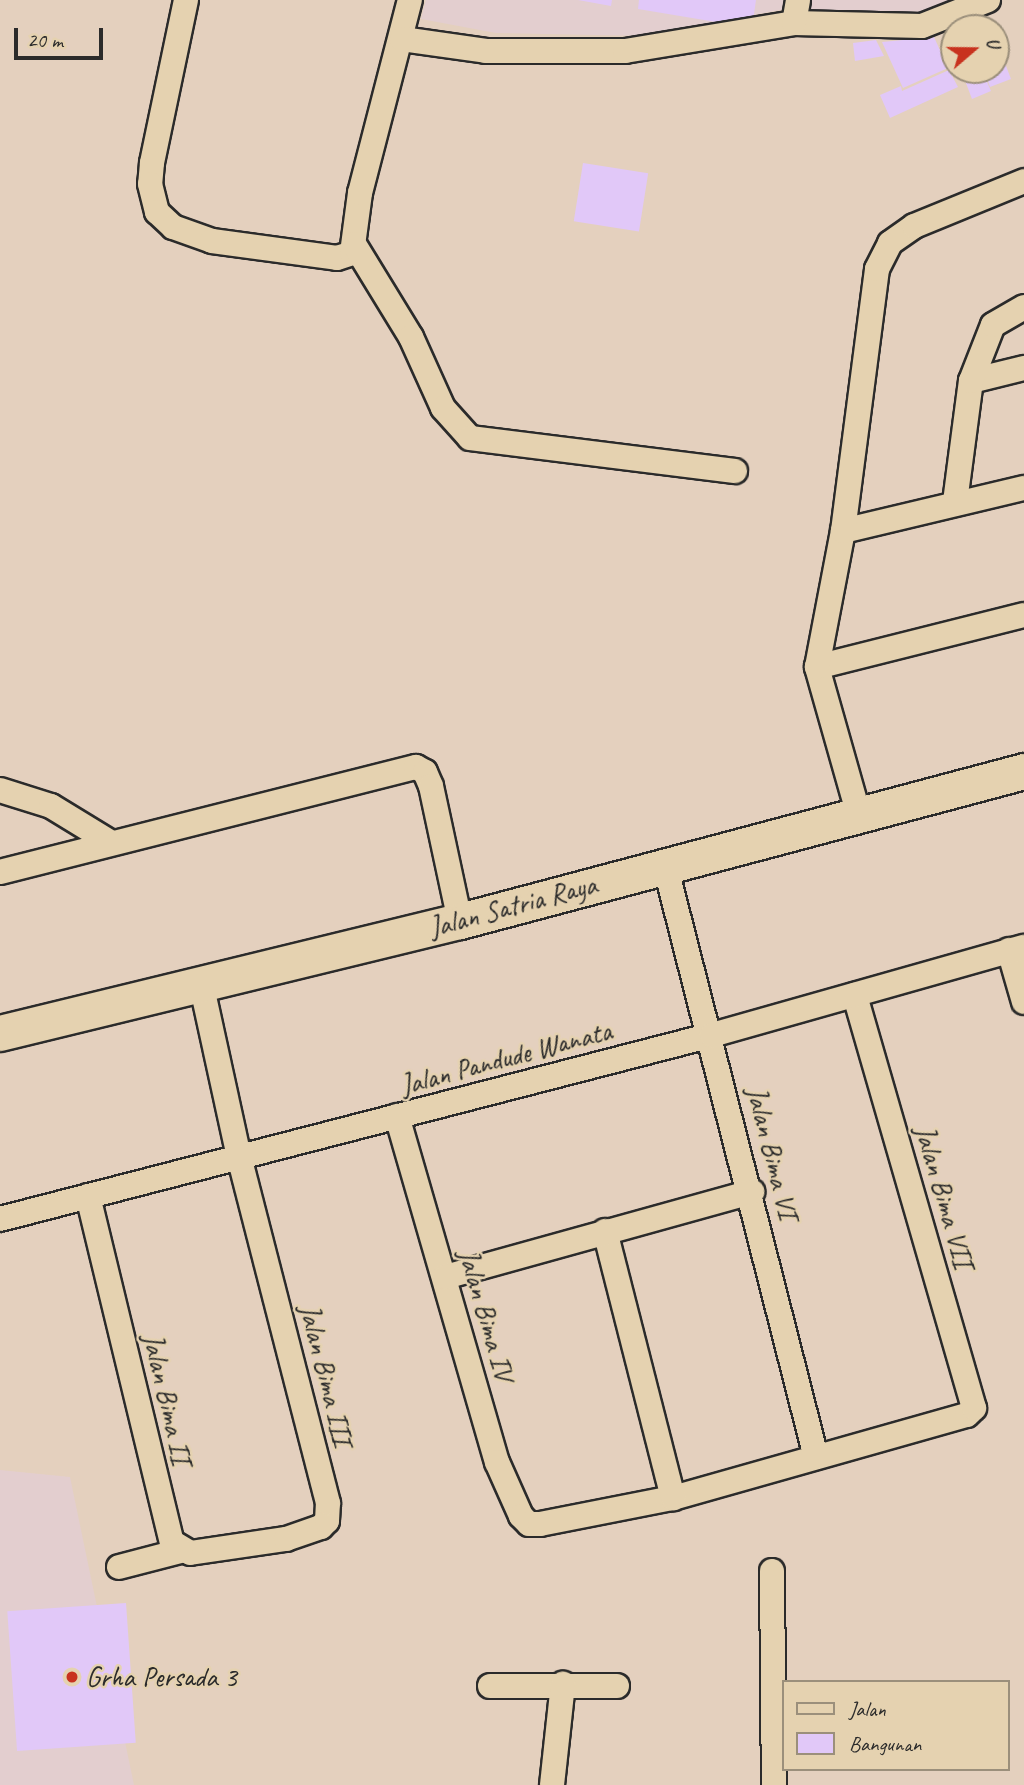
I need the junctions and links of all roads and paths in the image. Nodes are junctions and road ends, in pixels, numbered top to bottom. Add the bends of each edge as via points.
1 (186, 0) edge
2 (410, 0) edge
3 (988, 0) edge
4 (796, 12) edge
5 (402, 39) junction
6 (1024, 181) edge
7 (354, 244) junction
8 (1024, 307) edge
9 (1024, 368) edge
10 (971, 381) junction
11 (735, 471) dead end
12 (1024, 488) edge
13 (955, 502) junction
14 (843, 531) junction
15 (1024, 615) edge
16 (817, 667) junction
17 (1024, 771) edge
18 (0, 790) edge
19 (858, 812) junction
20 (110, 842) junction
21 (665, 865) junction
22 (0, 872) edge
23 (460, 921) junction
24 (1016, 948) edge
25 (201, 983) junction
26 (855, 995) junction
27 (1024, 1002) edge
28 (0, 1033) edge
29 (712, 1035) junction
30 (397, 1116) junction
31 (239, 1157) junction
32 (752, 1192) junction
33 (88, 1196) junction
34 (0, 1219) edge
35 (605, 1231) junction
36 (445, 1277) junction
37 (816, 1457) junction
38 (673, 1498) junction
39 (181, 1551) junction
40 (119, 1567) dead end
41 (772, 1571) dead end
42 (563, 1684) junction
43 (490, 1686) dead end
44 (617, 1686) dead end
45 (552, 1785) edge
46 (774, 1785) edge

1 - 7 street via 152,163 151,191 158,212 173,227 212,242 337,258 352,253
2 - 5 street
3 - 4 street via 922,26
4 - 5 street via 625,51 486,51
5 - 7 street via 360,193
6 - 14 street via 914,226 886,251 877,269
7 - 11 street via 411,337 443,408 470,438
8 - 10 street via 993,325
9 - 10 street
10 - 13 street
12 - 13 street
13 - 14 street
14 - 16 street
15 - 16 street
16 - 19 street
17 - 19 street, Jalan Satria Raya
18 - 20 street via 51,806
19 - 21 street, Jalan Satria Raya
20 - 22 street
20 - 23 street via 419,768 431,786
21 - 23 street, Jalan Satria Raya
21 - 29 street, Jalan Bima VI
23 - 25 street, Jalan Satria Raya
24 - 26 street, Jalan Pandude Wanata
24 - 27 street
25 - 28 street, Jalan Satria Raya
25 - 31 street, Jalan Bima III
26 - 29 street, Jalan Pandude Wanata
26 - 37 street, Jalan Bima VII via 972,1396 970,1413
29 - 30 street, Jalan Pandude Wanata
29 - 32 street, Jalan Bima VI
30 - 31 street, Jalan Pandude Wanata
30 - 36 street, Jalan Bima IV
31 - 33 street, Jalan Pandude Wanata
31 - 39 street, Jalan Bima III via 329,1509 327,1521 317,1529 243,1546
32 - 35 street
32 - 37 street, Jalan Bima VI
33 - 34 street, Jalan Pandude Wanata
33 - 39 street, Jalan Bima II via 167,1527
35 - 36 street
35 - 38 street
36 - 38 street, Jalan Bima IV via 498,1462 516,1507 529,1524
37 - 38 street
39 - 40 street
41 - 46 street
42 - 43 street
42 - 44 street
42 - 45 street

